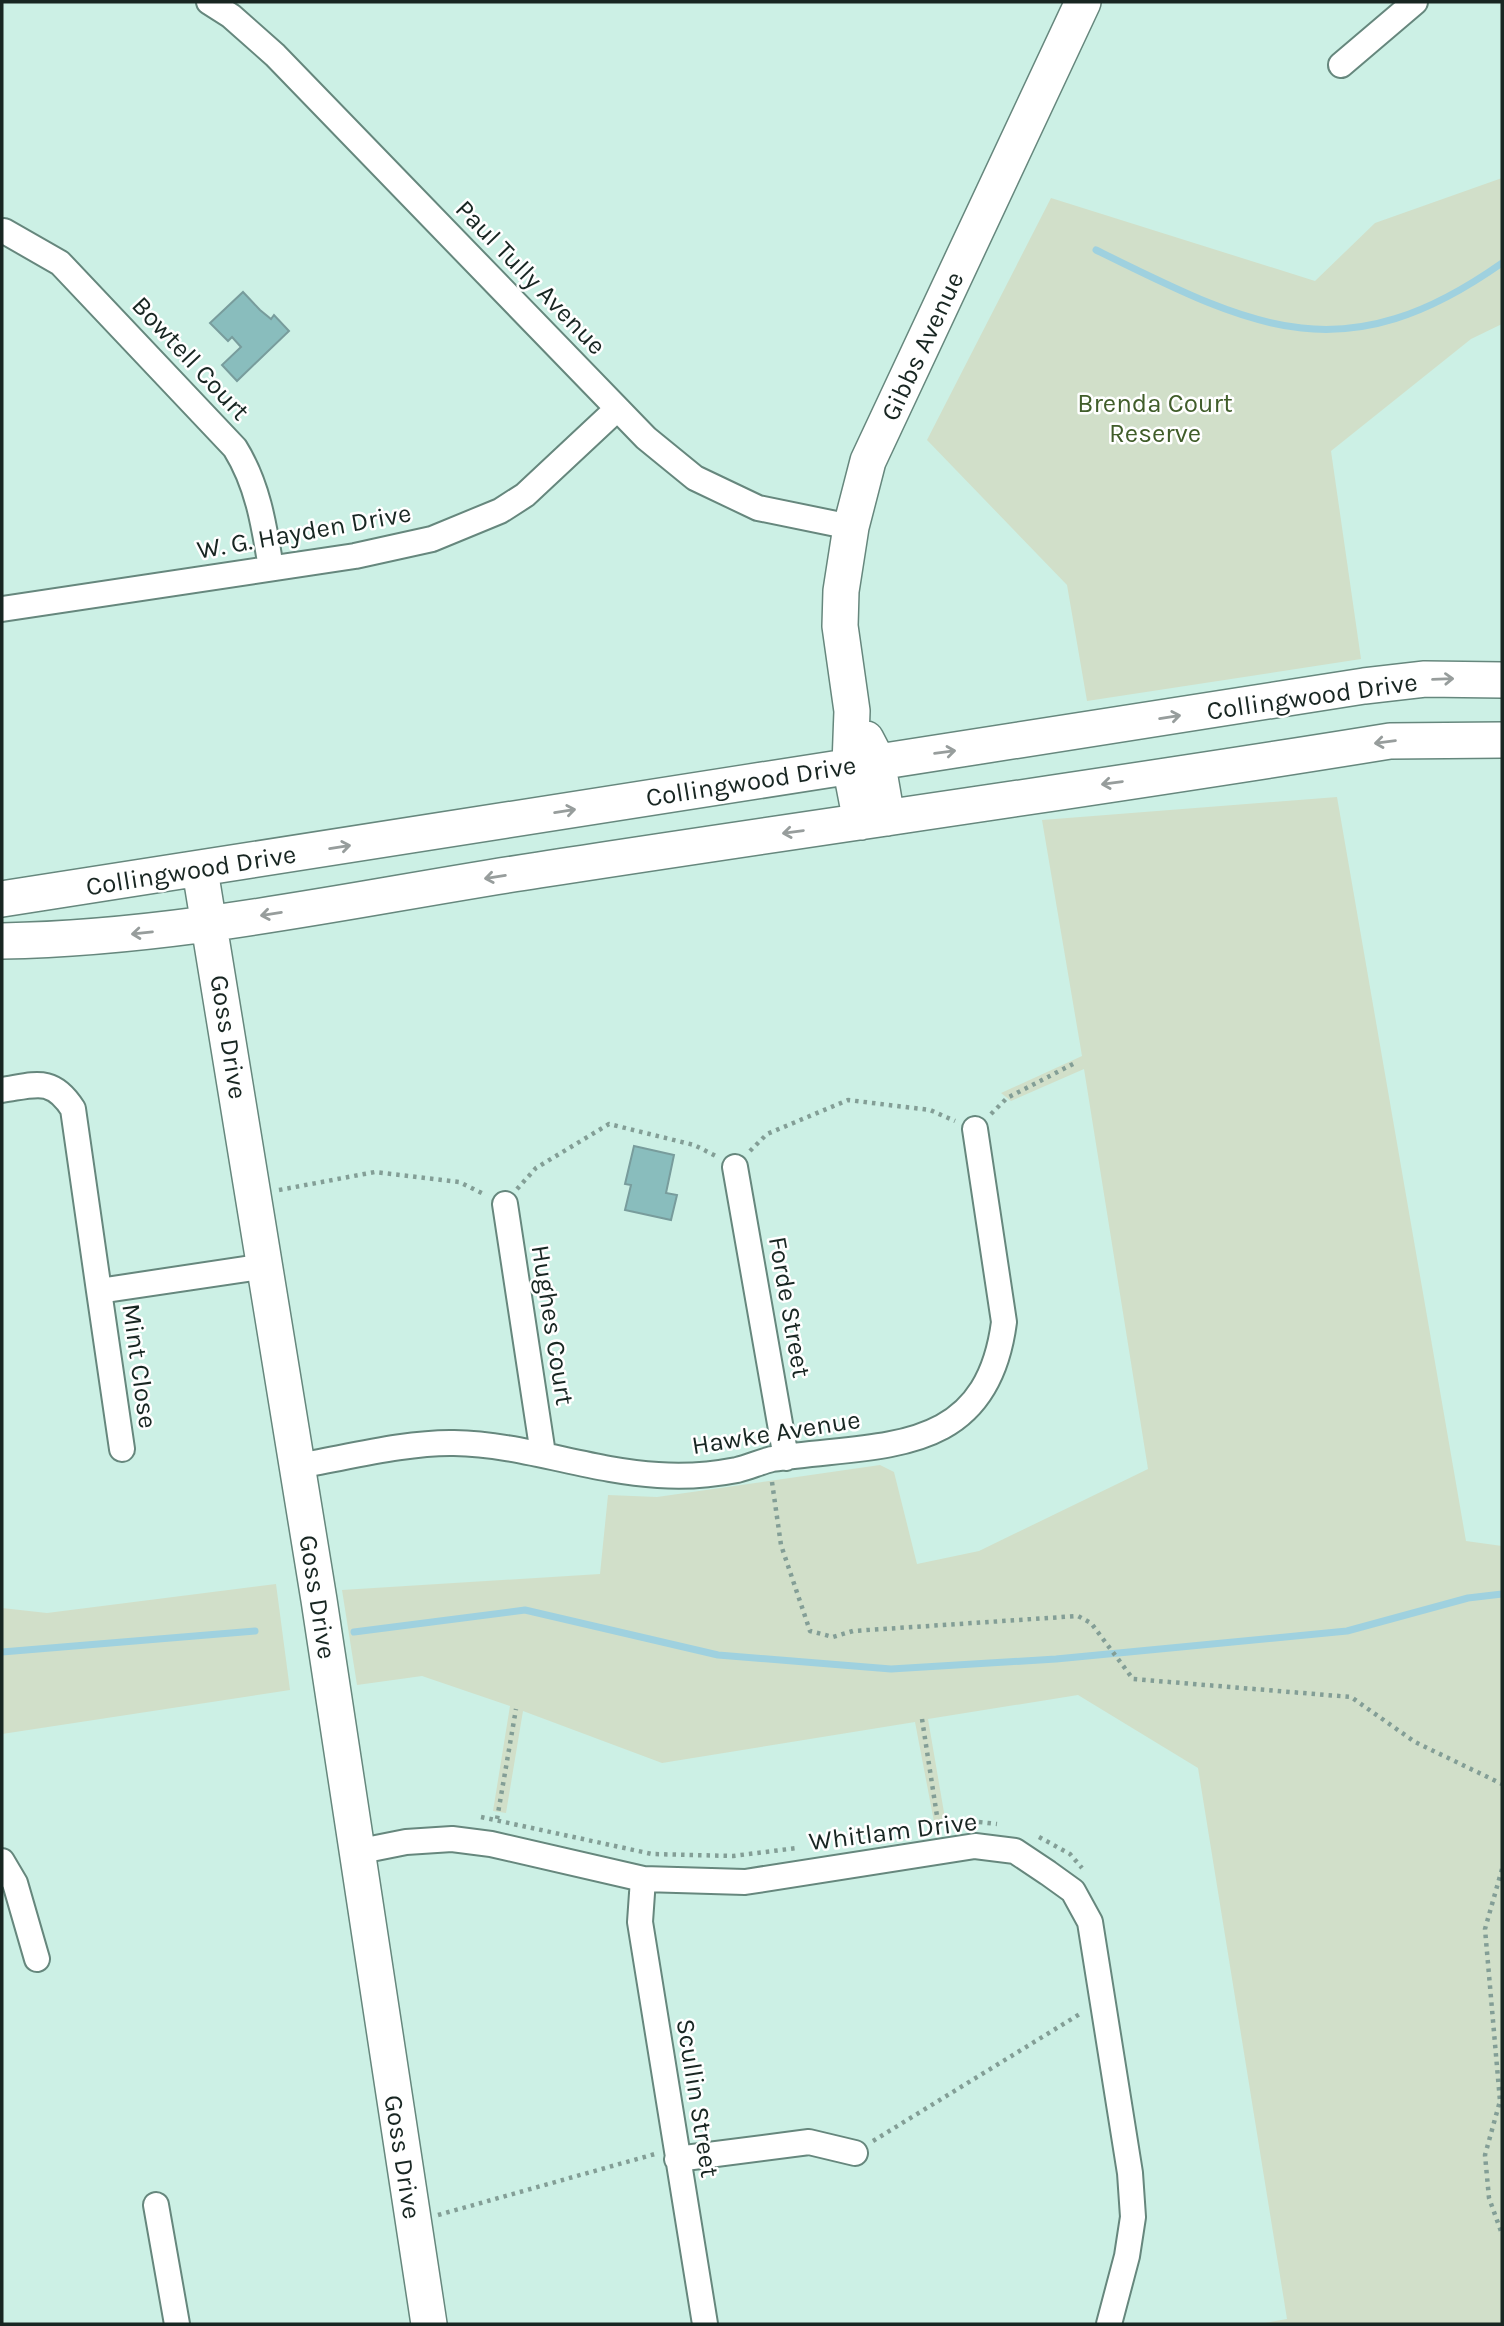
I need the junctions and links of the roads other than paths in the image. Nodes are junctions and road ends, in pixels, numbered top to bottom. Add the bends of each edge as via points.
1 (209, 2) edge
2 (1083, 2) edge
3 (1415, 2) edge
4 (1341, 65) dead end
5 (5, 231) dead end
6 (617, 409) junction
7 (851, 527) junction
8 (271, 568) junction
9 (2, 609) edge
10 (1502, 680) edge
11 (1502, 740) edge
12 (864, 762) junction
13 (874, 820) junction
14 (200, 870) junction
15 (2, 899) edge
16 (210, 924) junction
17 (2, 941) edge
18 (2, 1090) edge
19 (975, 1129) road end
20 (735, 1167) road end
21 (505, 1204) road end
22 (266, 1266) junction
23 (99, 1291) junction
24 (122, 1449) dead end
25 (543, 1454) junction
26 (778, 1459) junction
27 (297, 1466) junction
28 (356, 1852) junction
29 (2, 1861) edge
30 (643, 1879) junction
31 (37, 1959) dead end
32 (675, 2152) junction
33 (855, 2153) road end
34 (156, 2205) dead end
35 (177, 2324) edge
36 (429, 2324) edge
37 (705, 2324) edge
38 (1109, 2324) edge

1 - 6 street, Paul Tully Avenue via 275,55
2 - 7 main road, Gibbs Avenue via 869,461
3 - 4 street
5 - 8 street, Bowtell Court via 60,263 235,448 259,500
6 - 7 street, Paul Tully Avenue via 695,478 758,508
6 - 8 street, W. G. Hayden Drive via 549,475 500,511 390,550
7 - 12 main road, Gibbs Avenue via 840,626
8 - 9 street, W. G. Hayden Drive
12 -> 10 main road, Collingwood Drive via 1364,686 1425,679
11 -> 13 main road, Collingwood Drive via 1390,741
12 - 13 main road, Gibbs Avenue
14 -> 12 main road, Collingwood Drive
13 -> 16 main road, Collingwood Drive
14 - 15 main road, Collingwood Drive
14 - 16 main road, Goss Drive
16 -> 17 main road, Collingwood Drive via 86,939
16 - 22 main road, Goss Drive
18 - 23 street, Mint Close via 41,1084 55,1088 73,1108
19 - 26 street, Hawke Avenue via 1004,1322 993,1371 974,1401 934,1433 902,1444
20 - 26 street, Forde Street
21 - 25 street, Hughes Court
22 - 23 street
22 - 27 main road, Goss Drive
23 - 24 street, Mint Close
25 - 26 street, Hawke Avenue via 613,1471 692,1476
25 - 27 street, Hawke Avenue via 454,1443
27 - 28 main road, Goss Drive
28 - 30 street, Whitlam Drive via 452,1839
28 - 36 main road, Goss Drive
29 - 31 street via 15,1883
30 - 32 street, Scullin Street via 640,1922
30 - 38 street, Whitlam Drive via 745,1882 936,1839 1015,1851 1073,1891 1090,1922 1130,2173 1133,2217
32 - 33 street via 809,2142
32 - 37 street, Scullin Street
34 - 35 street

